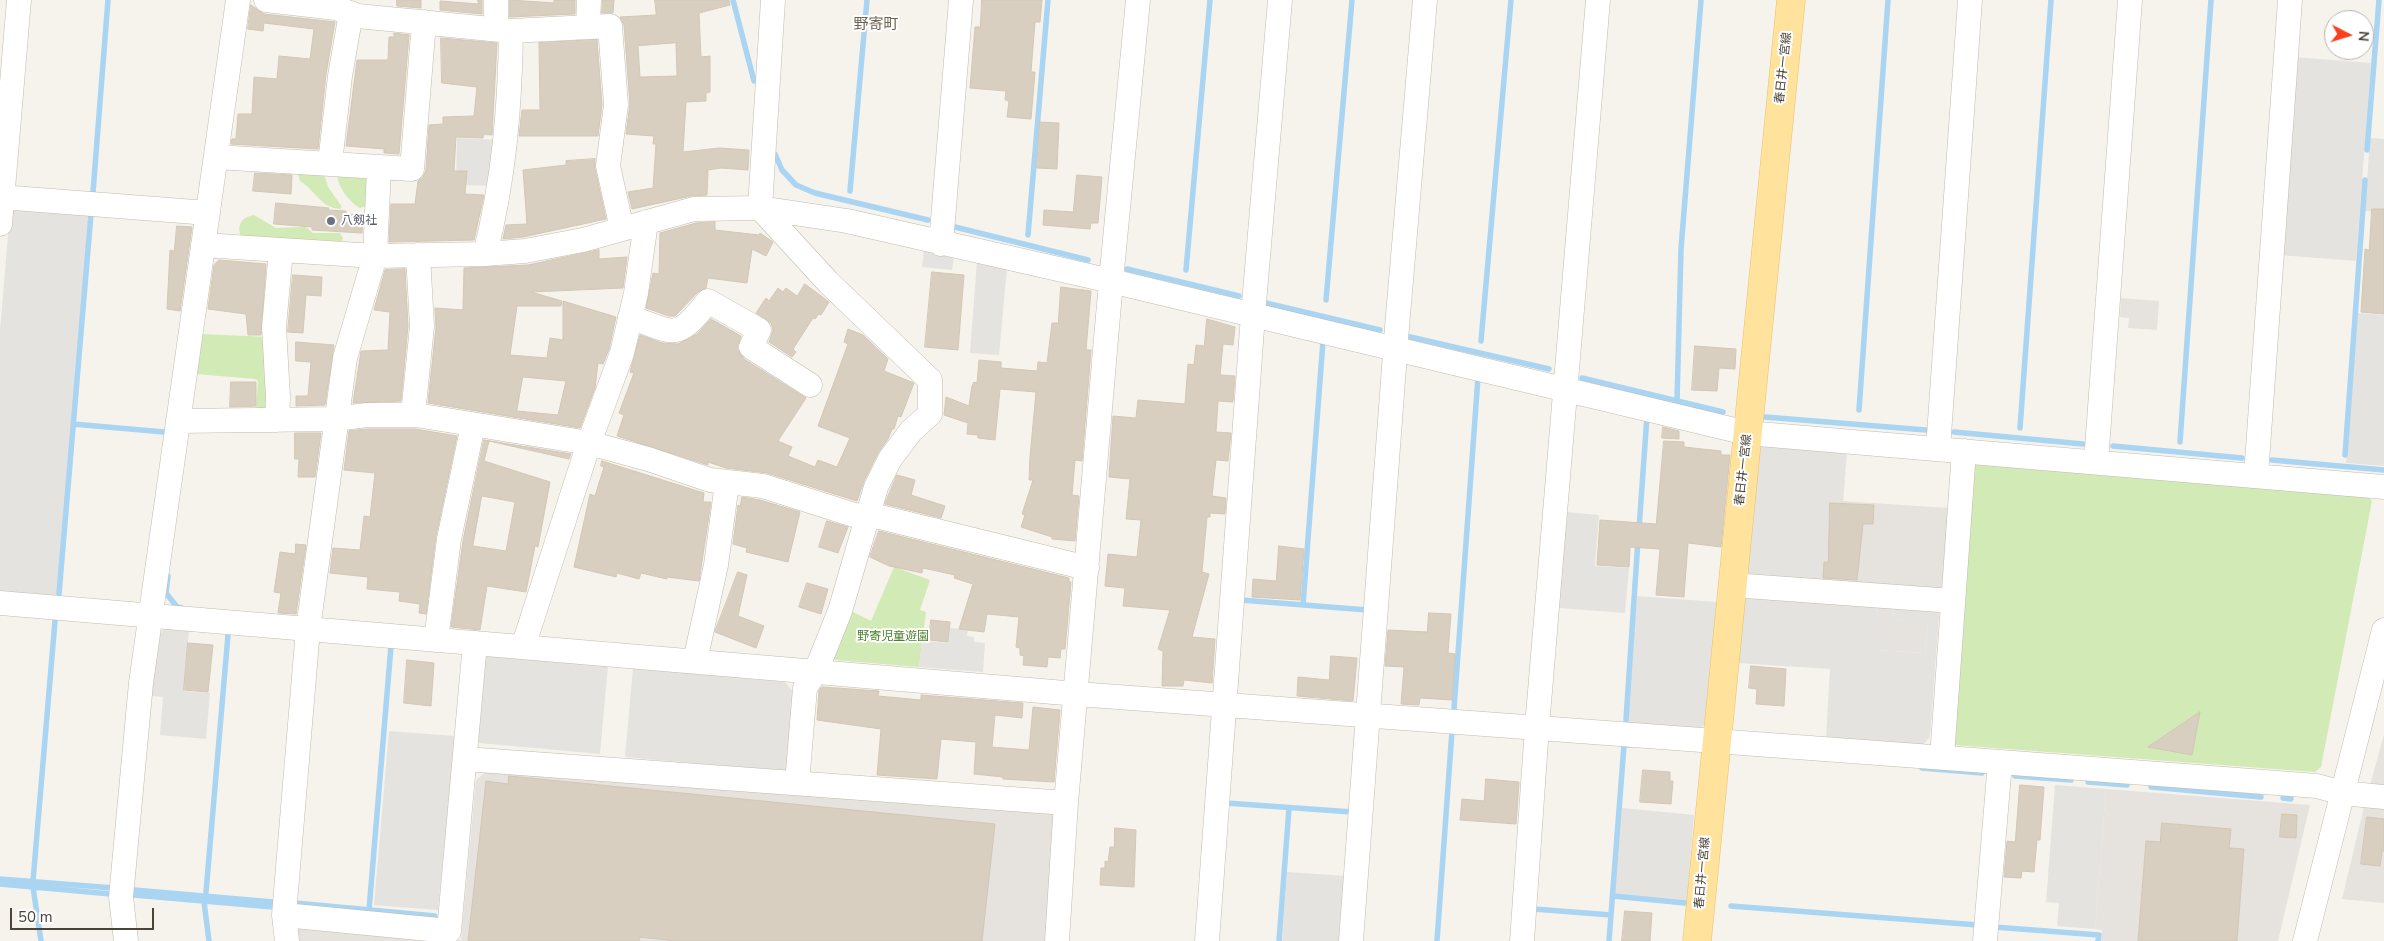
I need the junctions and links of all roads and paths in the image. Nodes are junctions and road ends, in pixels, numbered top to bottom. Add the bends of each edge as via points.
1 (19, 0) edge
2 (238, 0) edge
3 (266, 0) edge
4 (496, 0) edge
5 (589, 0) edge
6 (773, 0) edge
7 (961, 0) edge
8 (1138, 0) edge
9 (1280, 0) edge
10 (1425, 0) edge
11 (1598, 0) edge
12 (1791, 0) edge
13 (1970, 0) edge
14 (2130, 0) edge
15 (2290, 0) edge
16 (356, 10) edge
17 (424, 22) junction
18 (588, 26) junction
19 (503, 30) junction
20 (216, 157) junction
21 (330, 163) junction
22 (378, 168) junction
23 (1, 197) edge
24 (760, 208) junction
25 (208, 213) junction
26 (646, 222) junction
27 (0, 224) edge
28 (622, 229) junction
29 (941, 244) junction
30 (203, 245) junction
31 (281, 250) junction
32 (485, 254) junction
33 (418, 255) junction
34 (375, 256) junction
35 (1111, 280) junction
36 (1253, 314) junction
37 (630, 318) junction
38 (1395, 348) junction
39 (810, 385) dead end
40 (1565, 389) junction
41 (413, 415) junction
42 (335, 419) junction
43 (178, 420) junction
44 (277, 420) junction
45 (473, 425) junction
46 (1747, 433) junction
47 (588, 443) junction
48 (1938, 449) junction
49 (1964, 451) junction
50 (2096, 462) junction
51 (2256, 476) junction
52 (727, 482) junction
53 (2384, 487) edge
54 (868, 516) junction
55 (1087, 568) junction
56 (1732, 585) junction
57 (1953, 601) junction
58 (0, 603) edge
59 (150, 616) junction
60 (308, 629) junction
61 (2384, 632) edge
62 (436, 640) junction
63 (475, 643) junction
64 (523, 647) junction
65 (695, 661) junction
66 (816, 671) junction
67 (1077, 694) junction
68 (1225, 705) junction
69 (1368, 715) junction
70 (1537, 727) junction
71 (1716, 740) junction
72 (1942, 757) junction
73 (464, 759) junction
74 (2000, 762) junction
75 (797, 783) junction
76 (2342, 793) junction
77 (2384, 797) edge
78 (1066, 803) junction
79 (284, 915) junction
80 (126, 941) edge
81 (287, 941) edge
82 (1057, 941) edge
83 (1207, 941) edge
84 (1351, 941) edge
85 (1522, 941) edge
86 (1697, 941) edge
87 (1985, 941) edge
88 (2304, 941) edge

1 - 23 street
2 - 20 street
3 - 16 street
4 - 19 street
5 - 18 street
6 - 24 street
7 - 29 street
8 - 35 street
9 - 36 street
10 - 38 street
11 - 40 street
12 - 46 main road, 春日井一宮線
13 - 48 street
14 - 50 street
15 - 51 street
16 - 17 street
16 - 21 street via 340,76
17 - 19 street
17 - 22 street via 412,169
18 - 19 street
18 - 28 street via 610,26 616,105 608,166
19 - 32 street via 510,91 498,206
20 - 21 street
20 - 25 street
21 - 22 street
22 - 34 street
23 - 25 street
23 - 27 street
24 - 26 street via 694,209
24 - 29 street via 847,221
24 - 54 street via 828,282 930,380 930,414 911,431 890,460 876,487
25 - 30 street
26 - 28 street
26 - 37 street
28 - 32 street via 525,251
29 - 35 street
30 - 31 street
30 - 43 street
31 - 34 street
31 - 44 street via 274,327
32 - 33 street
33 - 34 street
33 - 41 street via 422,326
34 - 42 street via 345,358
35 - 36 street
35 - 55 street
36 - 38 street
36 - 68 street
37 - 39 street via 669,331 680,330 690,325 708,302 760,330 751,347
37 - 47 street via 622,353
38 - 40 street
38 - 69 street
40 - 46 street
40 - 70 street
41 - 42 street
41 - 45 street
42 - 44 street
42 - 60 street
43 - 44 street
43 - 59 street
45 - 47 street
45 - 62 street via 449,539
46 - 48 street
46 - 56 main road, 春日井一宮線
47 - 52 street via 710,480
47 - 64 street
48 - 49 street
49 - 50 street
49 - 57 street
50 - 51 street
51 - 53 street
52 - 54 street via 763,486 854,515
52 - 65 street via 716,564
54 - 55 street
54 - 66 street via 840,611
55 - 67 street
56 - 57 street
56 - 71 main road, 春日井一宮線
57 - 72 street
58 - 59 street
59 - 60 street
59 - 80 street via 121,897
60 - 62 street
60 - 79 street
61 - 76 street
62 - 63 street
63 - 64 street
63 - 73 street
64 - 65 street
65 - 66 street
66 - 67 street
66 - 75 street via 805,688
67 - 68 street
67 - 78 street
68 - 69 street
68 - 83 street
69 - 70 street
69 - 84 street
70 - 71 street
70 - 85 street
71 - 72 street
71 - 86 main road, 春日井一宮線
72 - 74 street
73 - 75 street
73 - 79 street via 449,931
74 - 76 street via 2317,786
74 - 87 street
75 - 78 street
76 - 77 street
76 - 88 street
78 - 82 street
79 - 81 street

